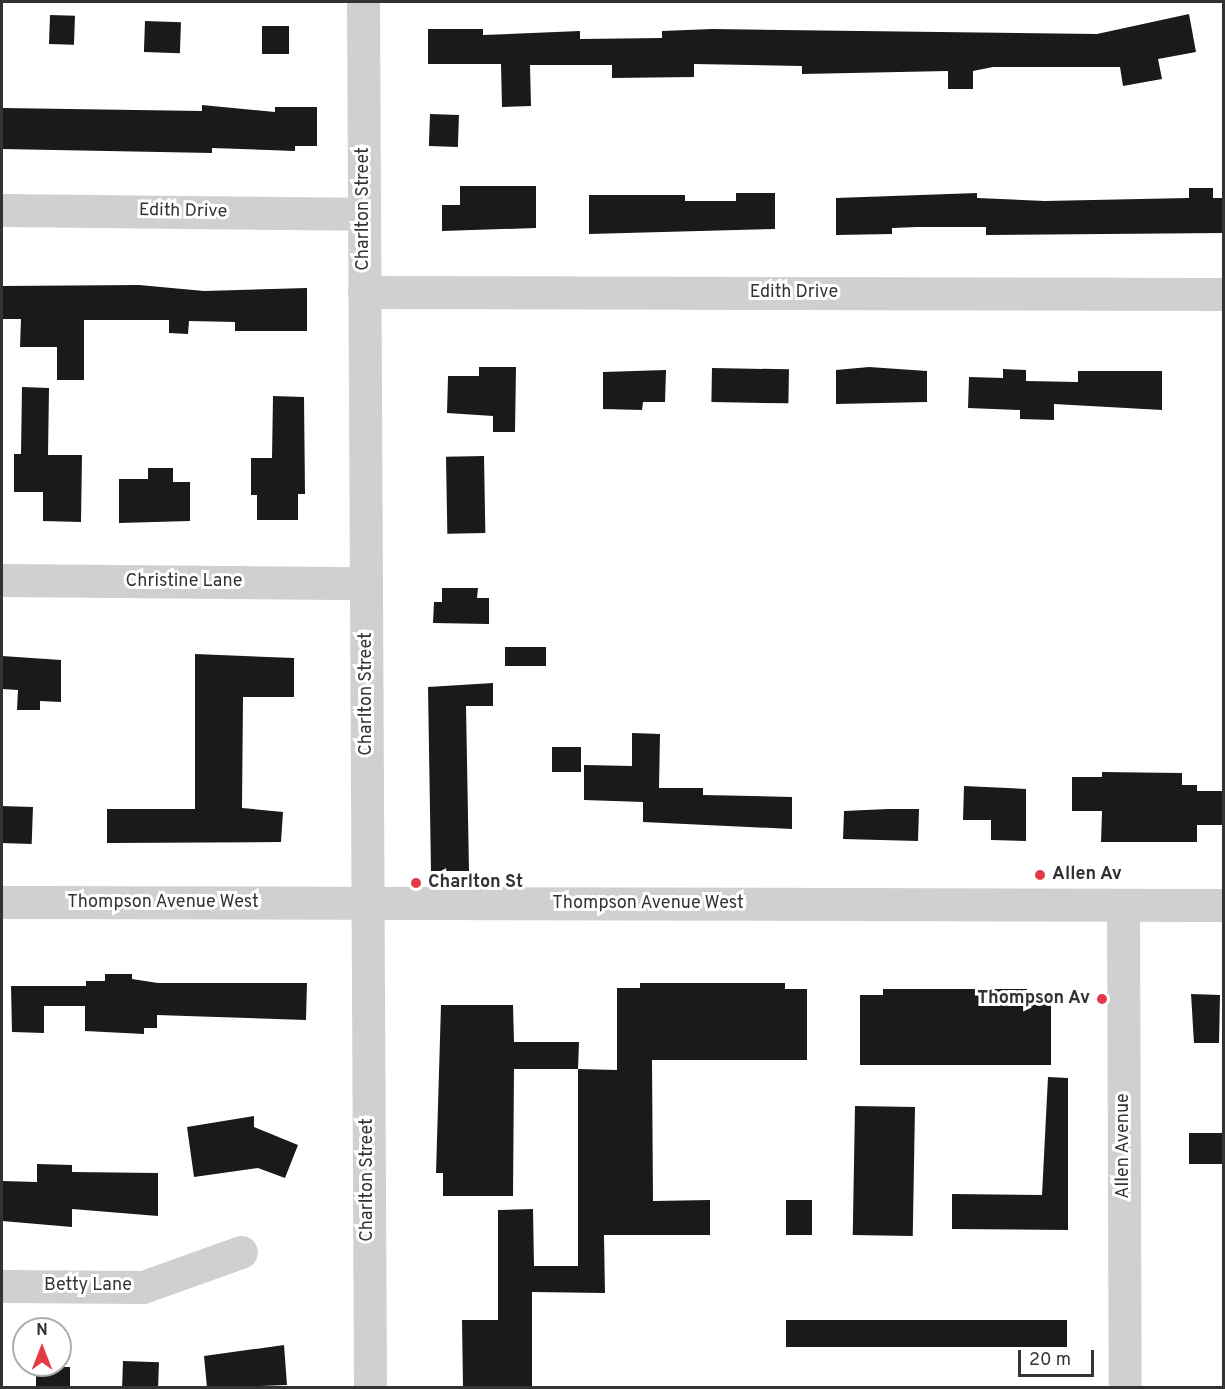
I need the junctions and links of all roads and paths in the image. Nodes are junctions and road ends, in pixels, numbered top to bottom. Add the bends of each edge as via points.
1 (363, 2) edge
2 (2, 210) edge
3 (364, 214) junction
4 (364, 292) junction
5 (1224, 294) edge
6 (2, 580) edge
7 (366, 583) junction
8 (2, 902) edge
9 (368, 904) junction
10 (1123, 905) junction
11 (1224, 905) edge
12 (241, 1252) dead end
13 (2, 1286) edge
14 (370, 1388) edge
15 (1125, 1388) edge

1 - 3 street, Charlton Street
2 - 3 street, Edith Drive
3 - 4 street, Charlton Street
4 - 5 street, Edith Drive
4 - 7 street, Charlton Street
6 - 7 street, Christine Lane
7 - 9 street, Charlton Street
8 - 9 street, Thompson Avenue West
9 - 10 street, Thompson Avenue West
9 - 14 street, Charlton Street
10 - 11 street, Thompson Avenue West
10 - 15 street, Allen Avenue
12 - 13 street, Betty Lane via 143,1287

